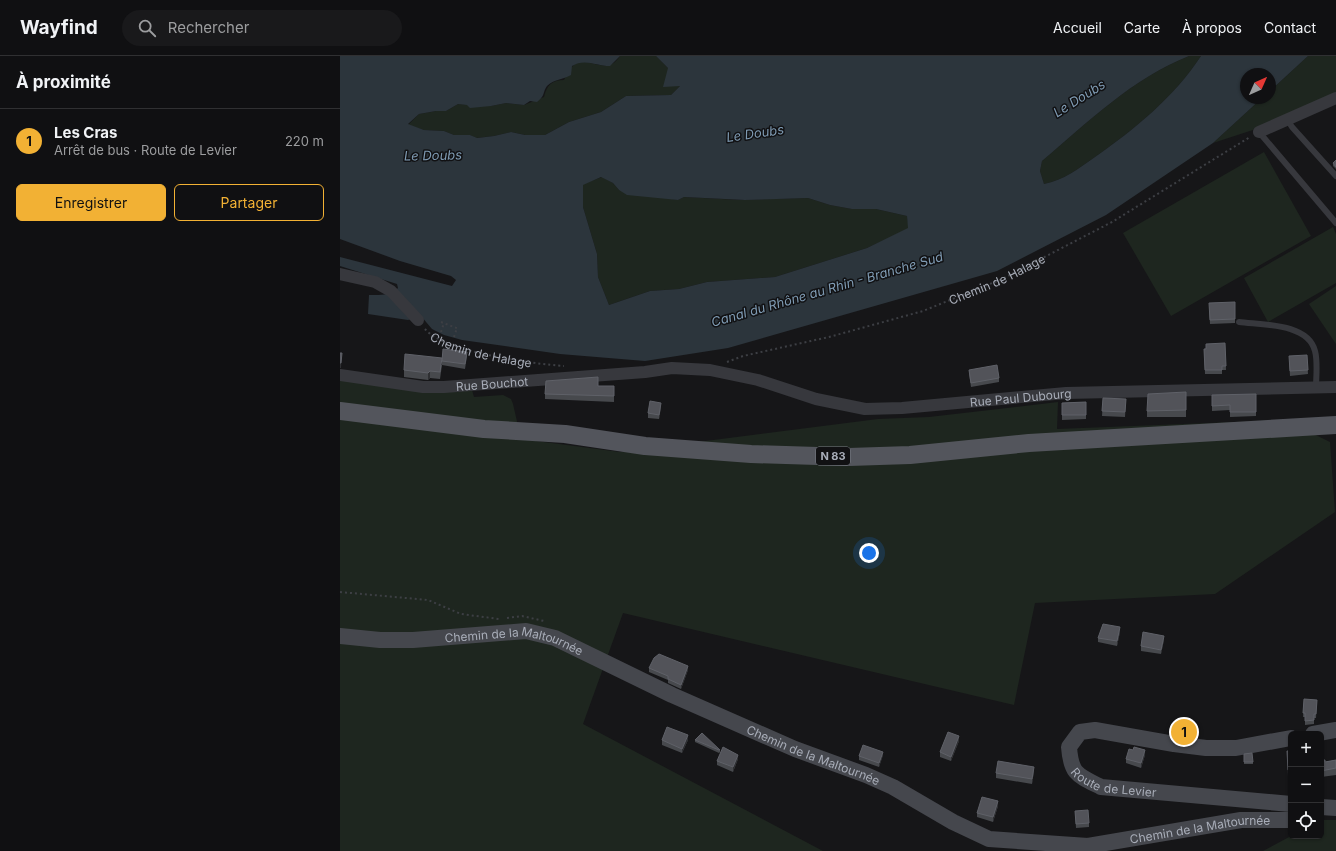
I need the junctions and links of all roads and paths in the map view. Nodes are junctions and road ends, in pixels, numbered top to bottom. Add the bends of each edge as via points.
1 (1336, 98) edge
2 (1287, 119) junction
3 (1259, 132) junction
4 (1336, 176) edge
5 (1336, 223) edge
6 (340, 274) edge
7 (418, 320) joint
8 (1239, 322) dead end
9 (441, 332) dead end
10 (454, 338) dead end
11 (571, 366) dead end
12 (710, 370) junction
13 (645, 372) joint
14 (340, 375) edge
15 (1336, 387) edge
16 (1316, 388) junction
17 (340, 411) edge
18 (1336, 425) edge
19 (340, 592) edge
20 (340, 636) edge
21 (555, 638) junction
22 (1336, 730) edge
23 (1324, 732) edge
24 (1288, 739) edge
25 (1288, 804) edge
26 (1288, 820) edge

1 - 2 street
2 - 3 street
2 - 4 lane
3 - 5 lane
3 - 12 path, Chemin de Halage via 1112,222 1002,279 923,311 829,337 743,356
6 - 7 street, Chemin de Halage via 375,282 391,291
7 - 11 path, Chemin de Halage via 428,332 441,340 482,354 548,365
8 - 16 lane via 1291,328 1305,337 1315,351
9 - 10 path via 442,322 458,328
12 - 13 street, Rue Paul Dubourg via 672,368
12 - 16 street, Rue Paul Dubourg via 758,380 816,399 864,409 902,408 1066,393
13 - 14 street, Rue Bouchot via 444,387 423,387
15 - 16 street, Rue Paul Dubourg
17 - 18 main road, N 83 via 484,429 565,434 645,446 751,454 856,457 910,455 1029,443
19 - 21 path via 428,600 461,614 501,619 522,616 542,619 553,629
20 - 21 street, Chemin de la Maltournée via 413,640 526,631
21 - 26 street, Chemin de la Maltournée via 672,695 795,749 893,787 953,822 989,839 1088,846 1240,820
22 - 23 street
24 - 25 street, Route de Levier via 1236,748 1206,748 1095,730 1080,732 1069,746 1070,764 1081,777 1101,787

